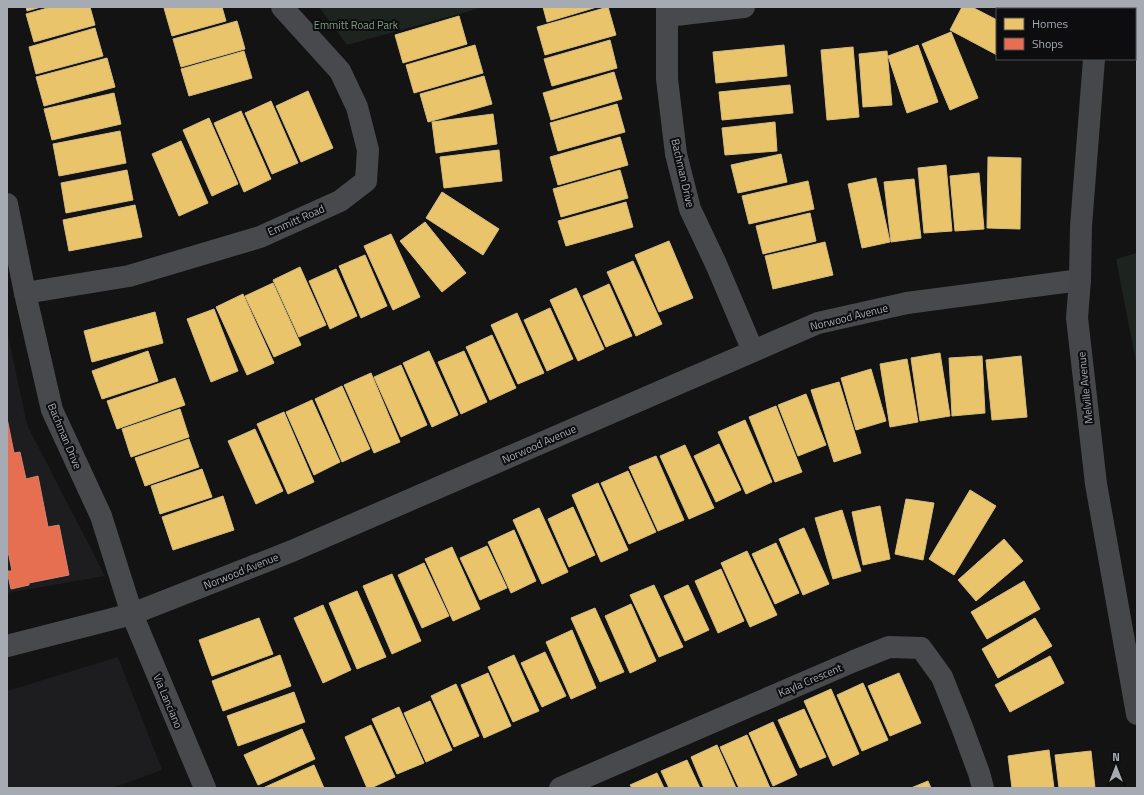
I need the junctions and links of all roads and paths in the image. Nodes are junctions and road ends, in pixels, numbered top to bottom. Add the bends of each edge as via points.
1 (282, 7) edge
2 (744, 7) edge
3 (667, 12) edge
4 (1094, 60) edge
5 (7, 204) edge
6 (1080, 280) junction
7 (25, 293) junction
8 (753, 351) junction
9 (132, 614) junction
10 (7, 646) edge
11 (1137, 714) edge
12 (205, 788) edge
13 (560, 788) edge
14 (983, 788) edge

1 - 7 street, Emmitt Road via 340,71 357,107 368,150 366,181 340,201 260,236 129,276
2 - 3 street
3 - 8 street, Bachman Drive via 668,79 676,154 690,209
4 - 6 street, Melville Avenue via 1081,226
5 - 7 street, Bachman Drive
6 - 8 street, Norwood Avenue via 907,303 818,323
6 - 11 street, Melville Avenue via 1078,318 1096,484
7 - 9 street, Bachman Drive via 52,410 101,516
8 - 9 street, Norwood Avenue via 299,548
9 - 10 street, Norwood Avenue
9 - 12 street, Via Lanciano
13 - 14 street, Kayla Crescent via 889,647 921,648 942,677

